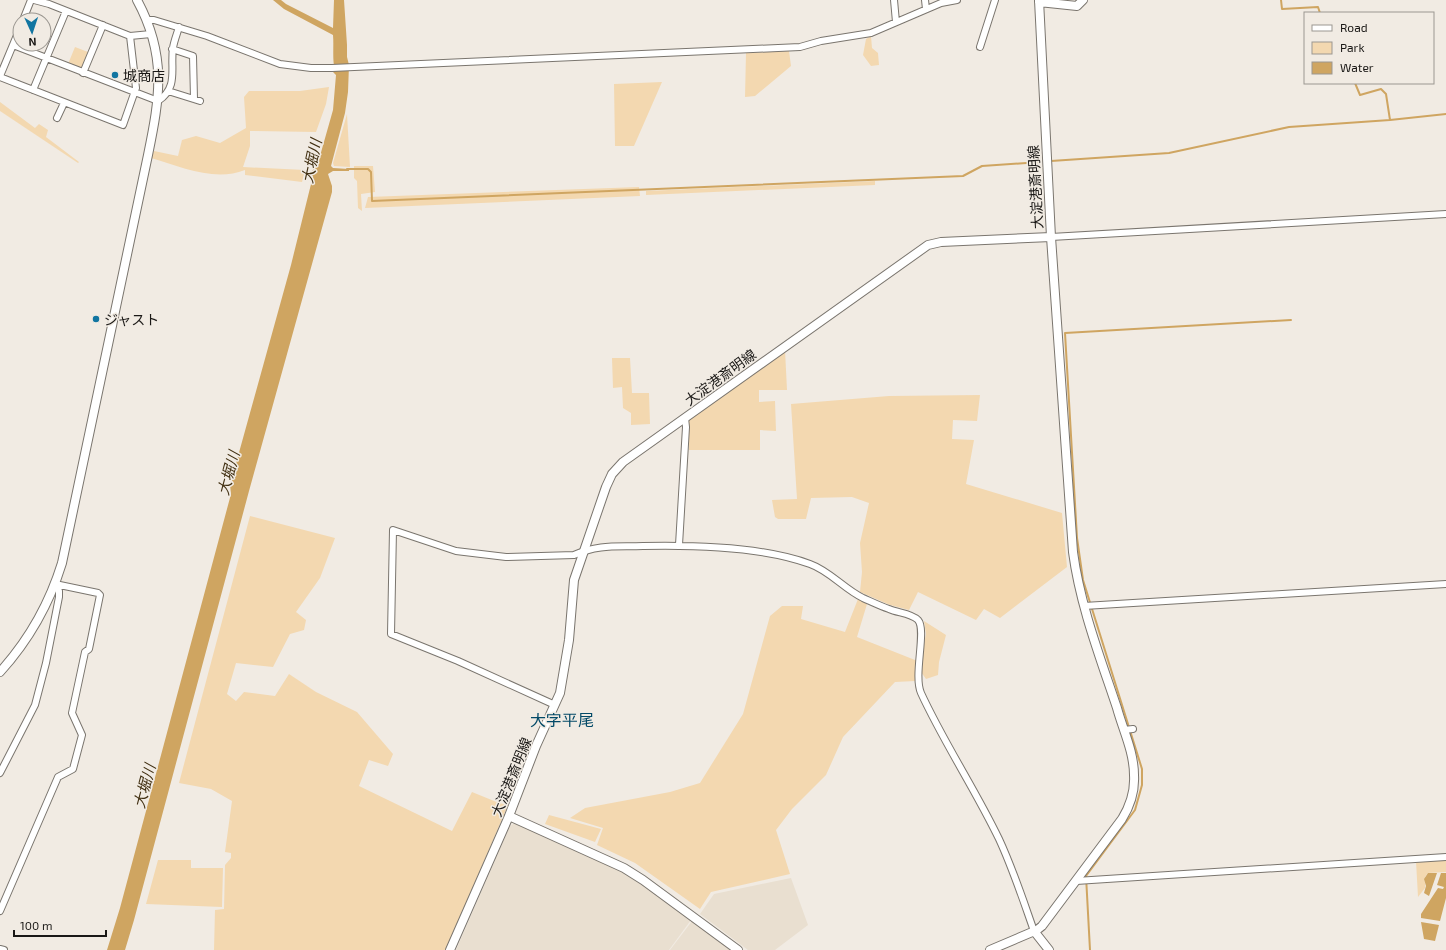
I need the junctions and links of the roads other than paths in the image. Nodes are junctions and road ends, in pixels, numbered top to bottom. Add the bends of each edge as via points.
1 (32, 0) edge
2 (137, 0) edge
3 (894, 0) edge
4 (925, 0) edge
5 (957, 0) edge
6 (995, 0) edge
7 (1082, 0) edge
8 (1038, 1) edge
9 (942, 2) edge
10 (926, 9) junction
11 (66, 11) junction
12 (27, 12) edge
13 (146, 20) junction
14 (896, 22) junction
15 (103, 25) junction
16 (179, 27) junction
17 (151, 34) junction
18 (130, 36) junction
19 (12, 47) edge
20 (980, 47) dead end
21 (172, 49) junction
22 (31, 52) edge
23 (46, 58) junction
24 (83, 73) junction
25 (0, 77) edge
26 (33, 90) junction
27 (168, 91) junction
28 (135, 93) junction
29 (158, 101) junction
30 (64, 103) junction
31 (58, 118) dead end
32 (1446, 214) edge
33 (1051, 237) junction
34 (685, 418) junction
35 (679, 545) junction
36 (583, 551) junction
37 (55, 584) junction
38 (1446, 584) edge
39 (1089, 606) junction
40 (0, 672) edge
41 (555, 705) junction
42 (0, 773) edge
43 (509, 816) junction
44 (1446, 857) edge
45 (1083, 881) junction
46 (0, 911) edge
47 (1034, 931) junction
48 (0, 949) edge
49 (4, 950) edge
50 (450, 950) edge
51 (738, 950) edge
52 (990, 950) edge
53 (1049, 950) edge

1 - 11 street
1 - 12 street
2 - 13 street
3 - 14 street
4 - 10 street
5 - 9 street
6 - 20 street
7 - 8 street, 大淀港斎明線 via 1076,6
8 - 33 street, 大淀港斎明線
9 - 10 street
10 - 14 street
11 - 15 street
11 - 23 street
13 - 16 street
13 - 17 street
14 - 16 street via 871,33 800,47 350,68 311,68 280,64
15 - 18 street
15 - 24 street
16 - 21 street
17 - 18 street
17 - 29 street via 158,65
18 - 28 street
19 - 25 street
21 - 27 street via 173,72
21 - 27 street via 193,56 197,100
22 - 23 street
23 - 24 street
23 - 26 street
24 - 28 street
25 - 26 street
26 - 30 street
27 - 29 street
28 - 29 street
28 - 30 street via 123,125
29 - 37 street via 92,427
30 - 31 street
32 - 33 street
33 - 34 street, 大淀港斎明線 via 941,242 928,245
33 - 39 street via 1070,525 1076,576
34 - 35 street
34 - 36 street, 大淀港斎明線 via 623,462 612,474
35 - 36 street via 613,545
35 - 47 street via 759,552 793,558 812,564 862,598 918,620 922,634 918,662 921,692 998,838
36 - 41 street, 大淀港斎明線 via 574,580 569,640 560,694
36 - 41 street via 574,555 506,557 456,551 393,530 392,634
37 - 40 street via 32,631
37 - 42 street via 59,597 35,705
37 - 46 street via 100,595 72,713 82,735 73,769 58,777
38 - 39 street
39 - 45 street via 1128,730 1134,782 1130,802 1122,819
41 - 43 street, 大淀港斎明線
43 - 50 street, 大淀港斎明線
43 - 51 street via 624,868
44 - 45 street
45 - 47 street via 1042,926
47 - 52 street
47 - 53 street
48 - 49 street

